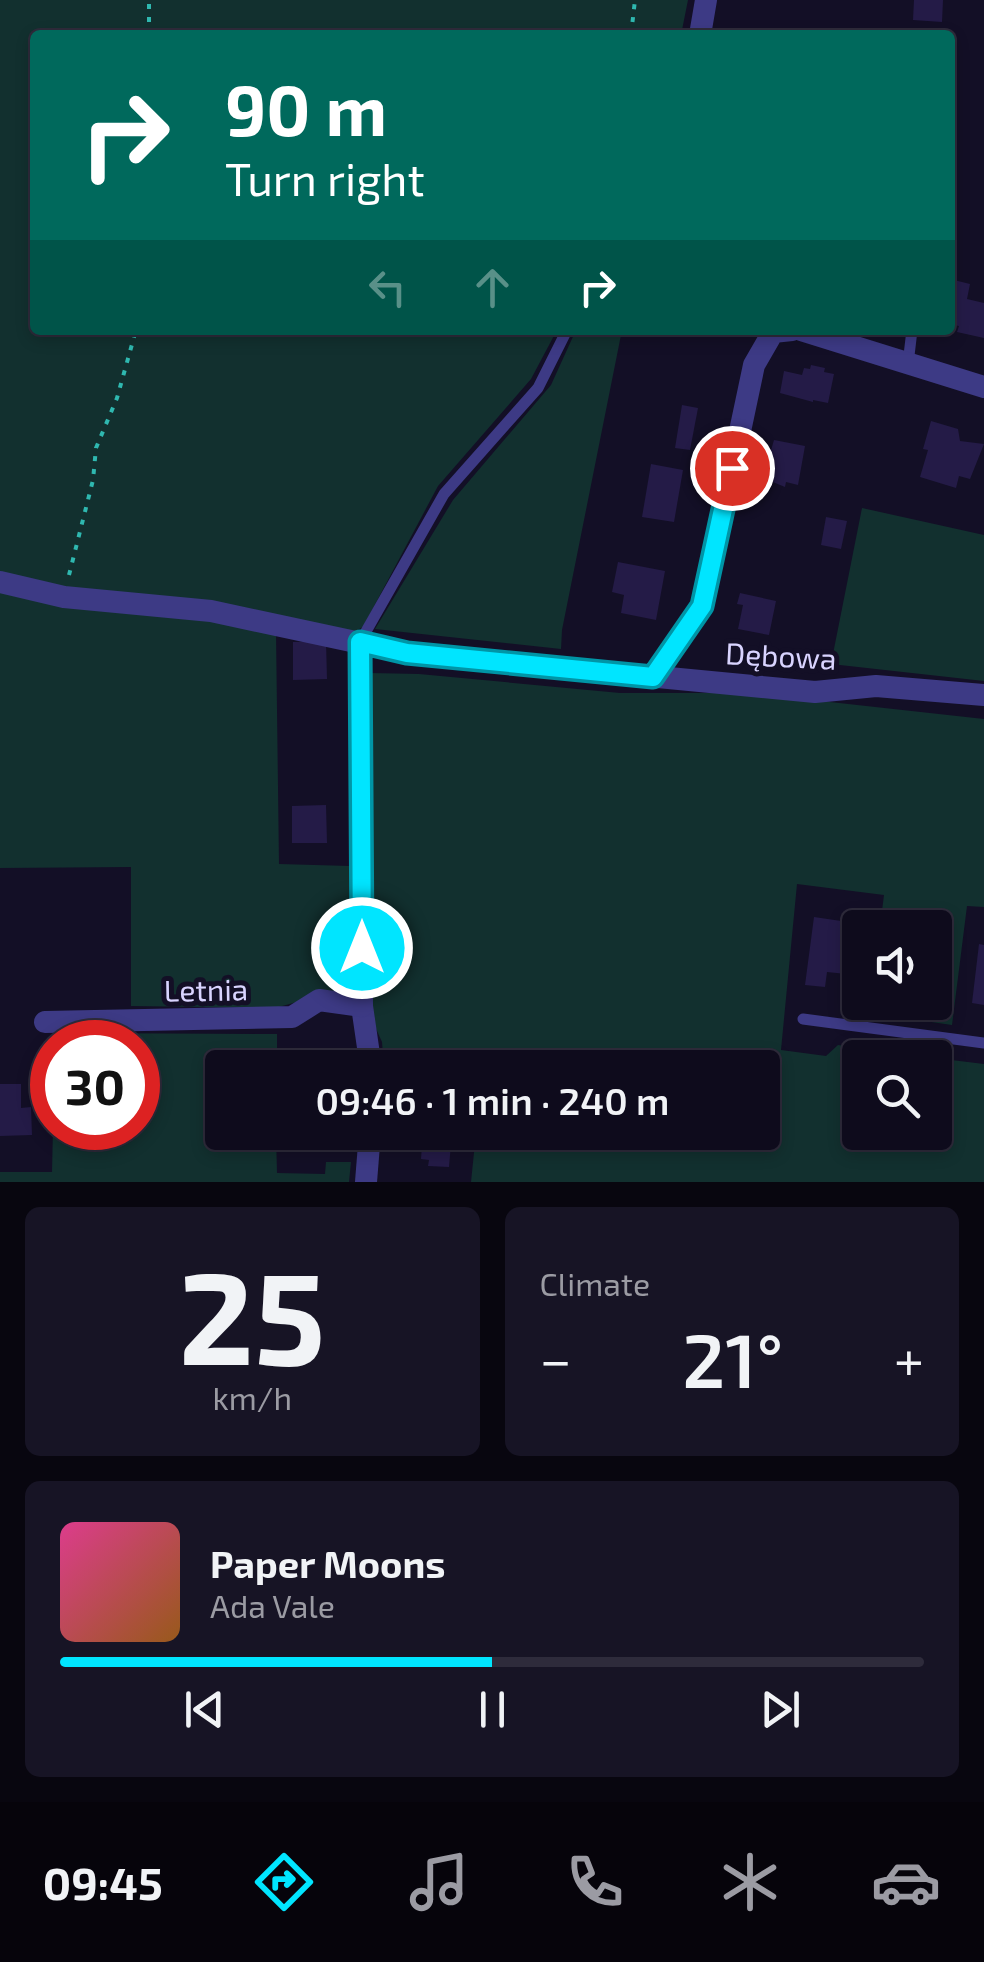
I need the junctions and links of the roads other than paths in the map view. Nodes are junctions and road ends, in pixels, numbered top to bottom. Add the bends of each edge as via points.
1 (706, 0) edge
2 (701, 30) edge
3 (564, 335) edge
4 (771, 335) edge
5 (817, 335) edge
6 (911, 335) edge
7 (908, 364) junction
8 (984, 386) edge
9 (0, 582) edge
10 (360, 642) junction
11 (653, 677) junction
12 (984, 695) edge
13 (362, 1006) junction
14 (803, 1019) dead end
15 (144, 1020) edge
16 (984, 1043) edge
17 (368, 1050) edge
18 (369, 1150) edge
19 (366, 1182) edge

1 - 2 street
3 - 10 lane via 538,388 444,494
4 - 11 street via 754,365 702,606
5 - 7 street
6 - 7 lane
7 - 8 street
9 - 10 street, Dębowa via 64,597 211,611
10 - 11 street, Dębowa via 407,653
10 - 13 street
11 - 12 street, Dębowa via 815,692 876,686
13 - 15 street, Letnia via 320,1000 292,1017
13 - 17 street
14 - 16 lane
18 - 19 street

